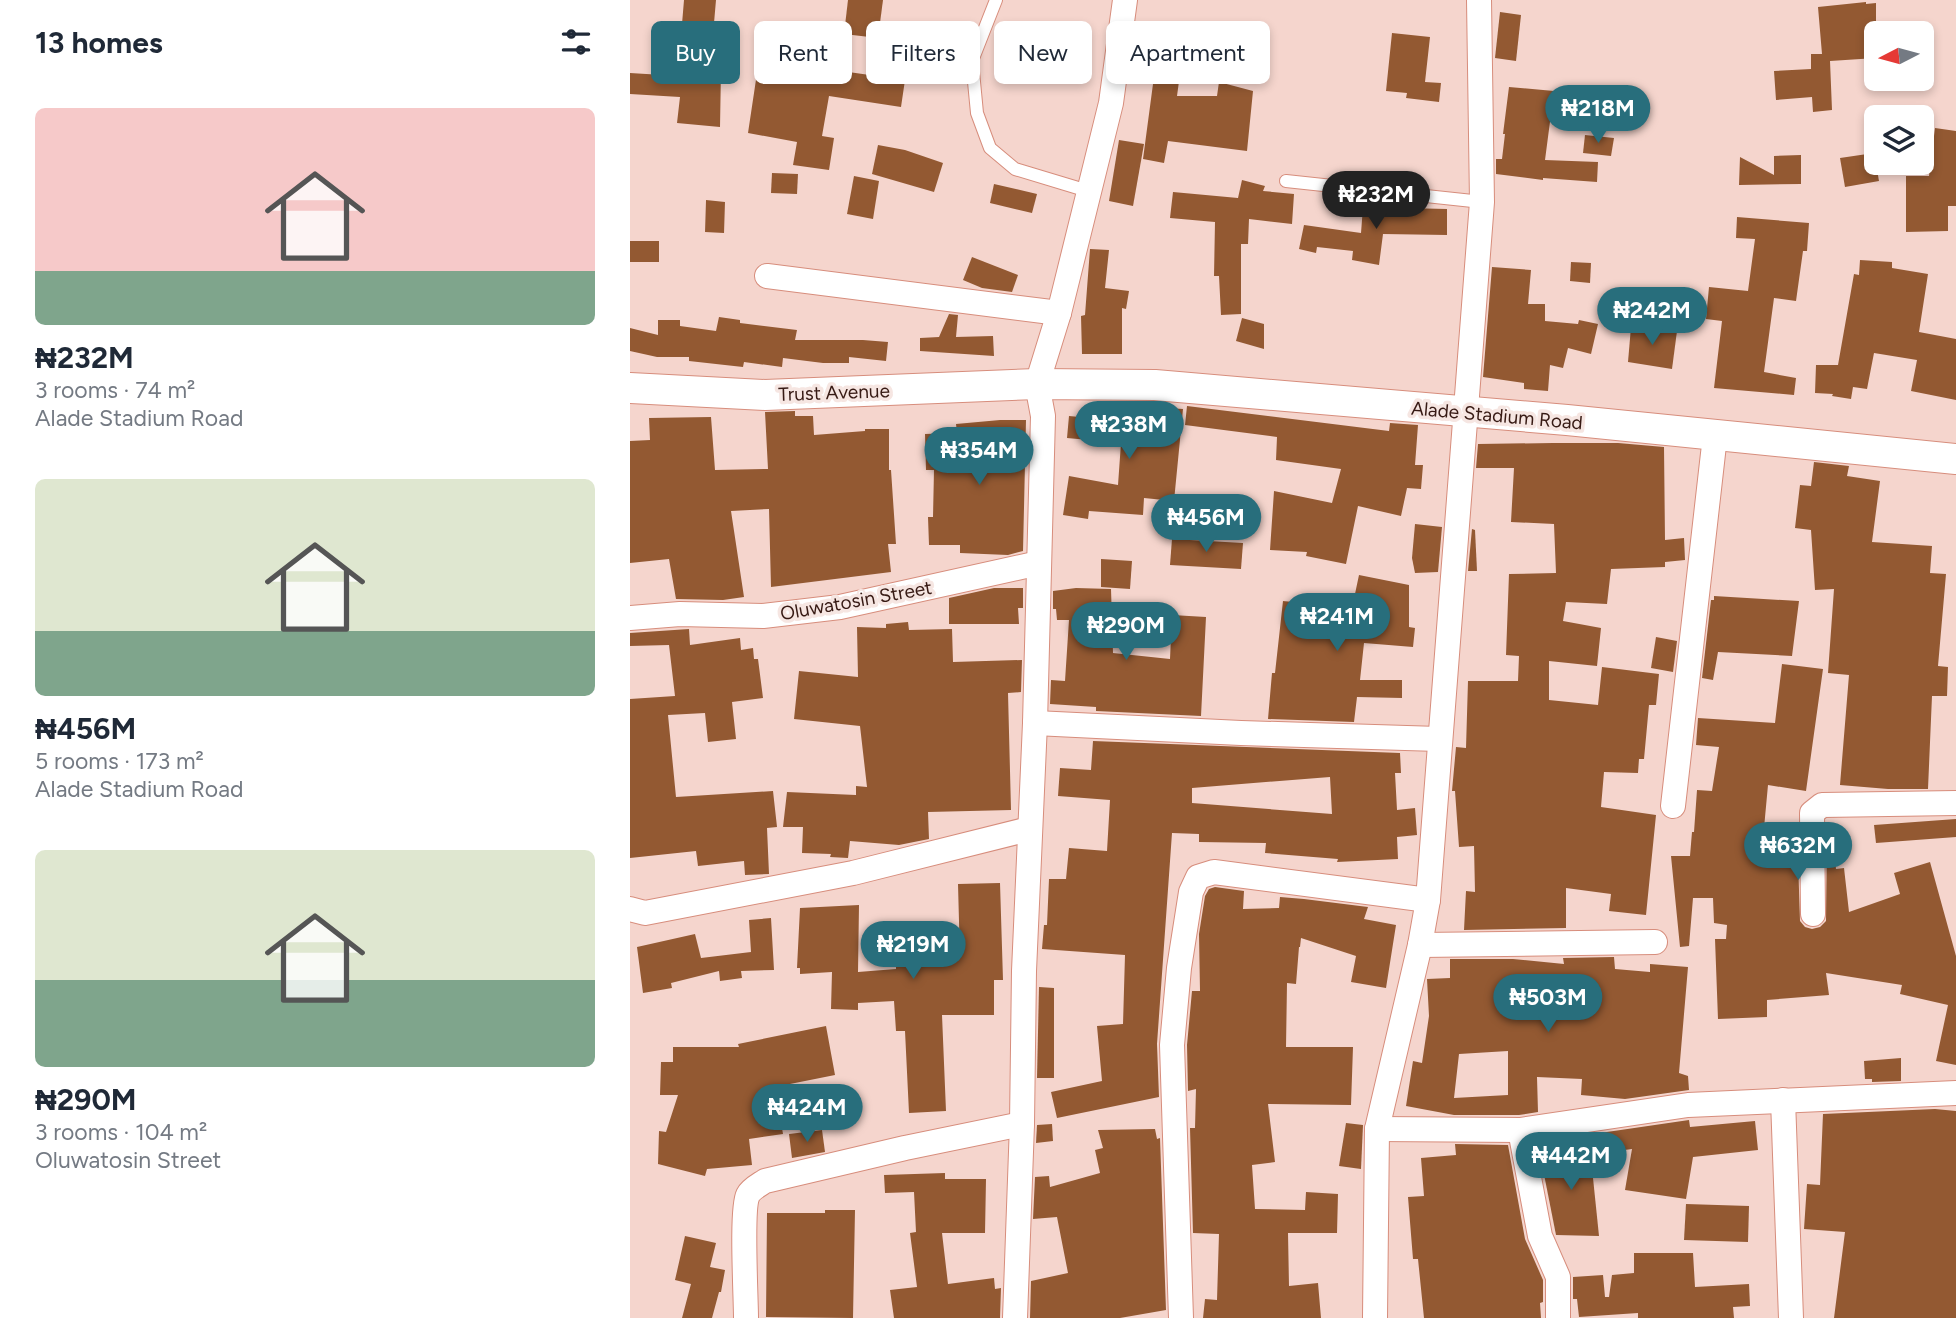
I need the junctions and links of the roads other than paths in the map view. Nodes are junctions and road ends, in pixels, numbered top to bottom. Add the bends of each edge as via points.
1 (996, 0) edge
2 (1125, 0) edge
3 (1479, 0) edge
4 (1286, 181) dead end
5 (1088, 191) junction
6 (1482, 202) junction
7 (767, 276) dead end
8 (1059, 313) junction
9 (1037, 384) junction
10 (630, 388) edge
11 (1467, 412) junction
12 (1714, 436) junction
13 (1956, 459) edge
14 (1039, 564) junction
15 (630, 618) edge
16 (1035, 723) junction
17 (1439, 739) junction
18 (1955, 798) edge
19 (1673, 806) dead end
20 (1029, 829) junction
21 (1428, 900) junction
22 (630, 909) edge
23 (1813, 914) dead end
24 (1655, 942) dead end
25 (1419, 945) junction
26 (1956, 1093) edge
27 (1783, 1100) junction
28 (1022, 1124) junction
29 (1377, 1129) junction
30 (1520, 1130) junction
31 (746, 1318) edge
32 (1015, 1318) edge
33 (1181, 1318) edge
34 (1375, 1318) edge
35 (1558, 1318) edge
36 (1791, 1318) edge

1 - 5 lane via 972,61 977,113 990,148 1015,169
2 - 5 street via 1111,103
3 - 6 street
4 - 6 lane
5 - 8 street
6 - 11 street
7 - 8 street
8 - 9 street
9 - 10 street, Trust Avenue via 765,395
9 - 11 street, Alade Stadium Road via 1155,385
9 - 14 street via 1043,416
11 - 12 street, Alade Stadium Road
11 - 17 street
12 - 13 street, Alade Stadium Road
12 - 19 street
14 - 15 street, Oluwatosin Street via 840,607 763,616
14 - 16 street
16 - 17 street
16 - 20 street
17 - 21 street
18 - 23 street via 1816,807 1812,813
20 - 22 street via 853,873 645,913
20 - 28 street
21 - 25 street
21 - 33 street via 1214,872 1198,877 1185,930 1172,1045
24 - 25 street
25 - 29 street
26 - 27 street
27 - 30 street via 1688,1105
27 - 36 street
28 - 31 street via 765,1181 755,1187 747,1196 745,1215
28 - 32 street
29 - 30 street
29 - 34 street
30 - 35 street via 1540,1236 1558,1277

